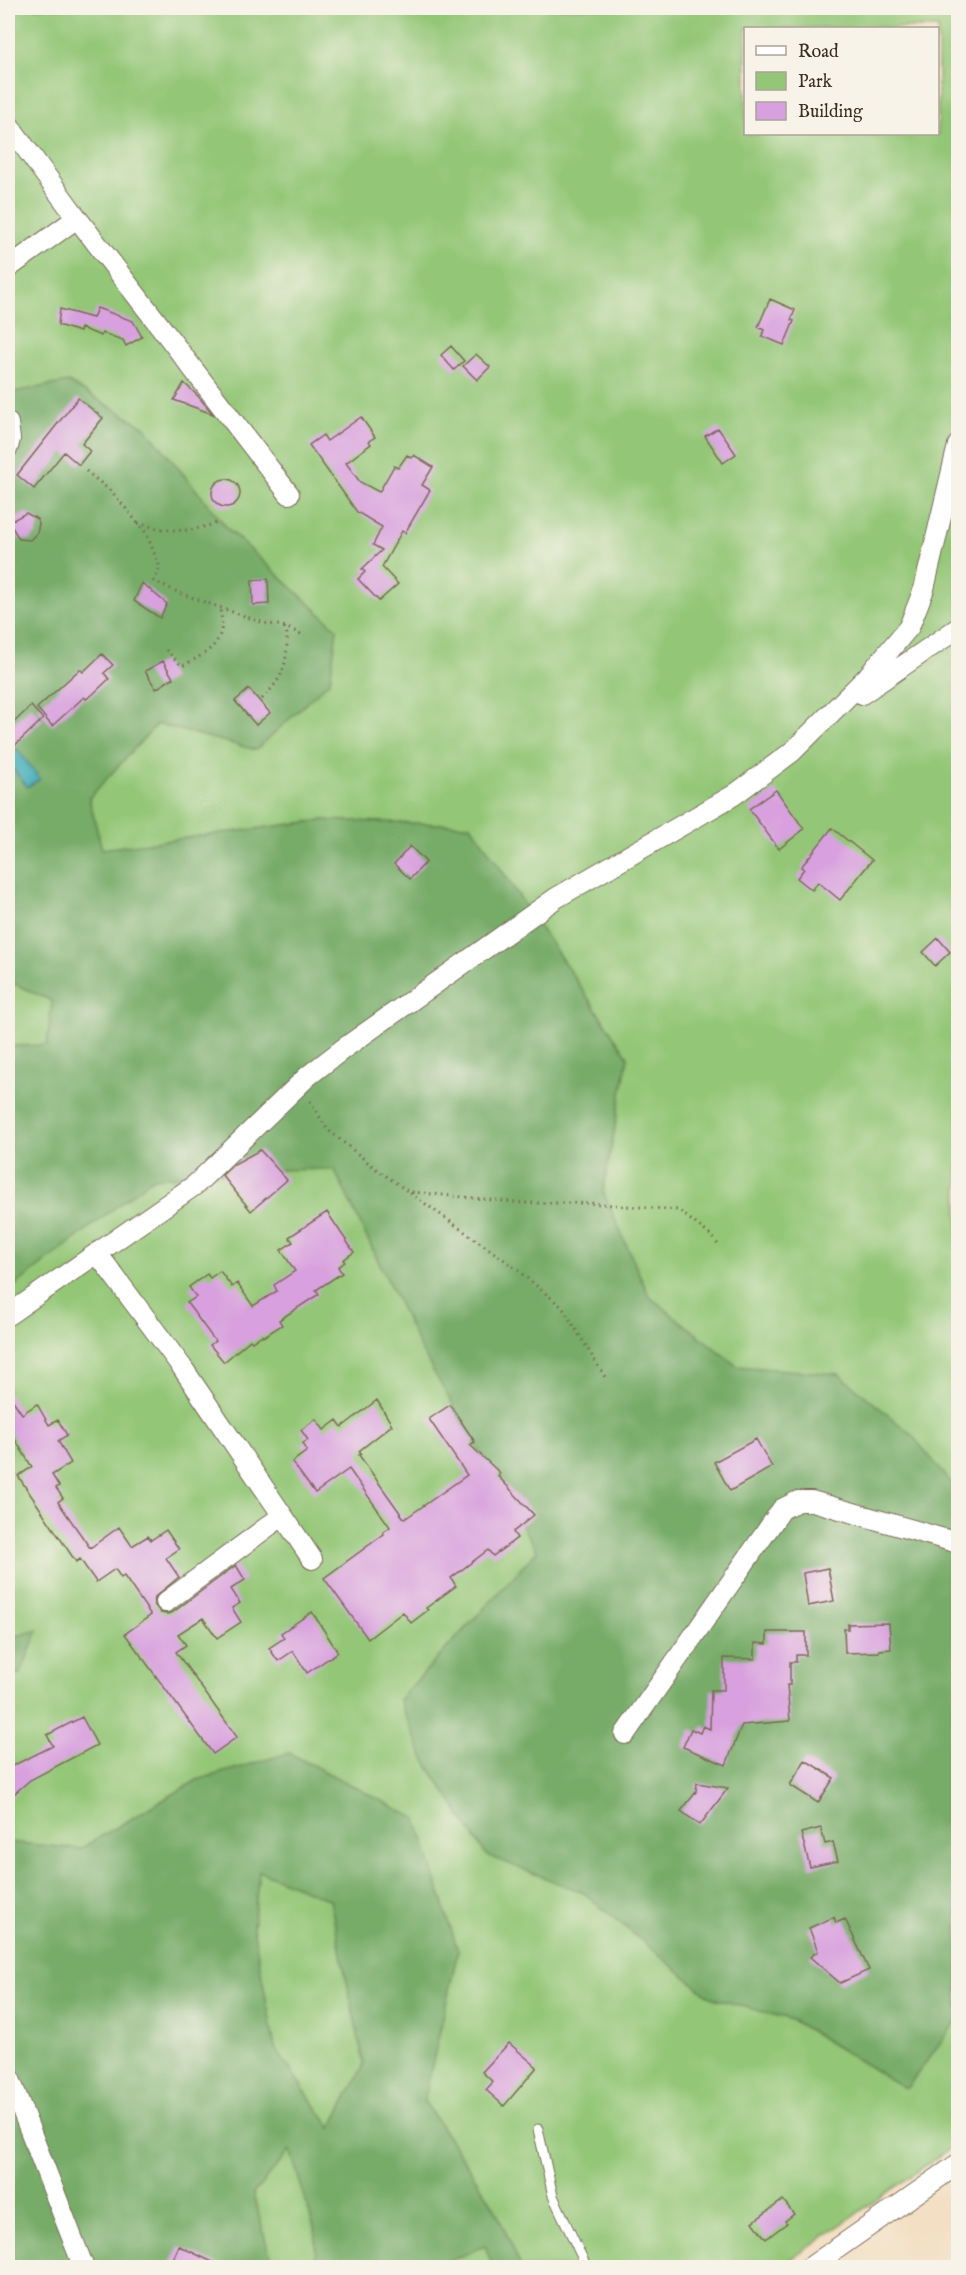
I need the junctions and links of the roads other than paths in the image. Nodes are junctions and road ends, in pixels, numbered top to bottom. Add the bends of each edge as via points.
1 (8, 124) edge
2 (77, 218) junction
3 (8, 268) edge
4 (8, 423) edge
5 (958, 445) edge
6 (8, 447) edge
7 (289, 494) dead end
8 (958, 628) edge
9 (825, 719) junction
10 (97, 1253) junction
11 (8, 1315) edge
12 (282, 1516) junction
13 (958, 1542) edge
14 (312, 1559) dead end
15 (166, 1602) dead end
16 (625, 1734) dead end
17 (8, 2074) edge
18 (538, 2129) dead end
19 (958, 2164) edge
20 (84, 2268) edge
21 (587, 2268) edge
22 (809, 2268) edge

1 - 2 street
2 - 3 street
2 - 7 street
4 - 6 street
5 - 9 street via 924,589 909,627
8 - 9 street
9 - 10 street via 792,752 734,795 556,898 343,1048 300,1083 195,1185
10 - 11 street
10 - 12 street via 182,1367
12 - 14 street
12 - 15 street
13 - 16 street via 812,1500 798,1501 782,1509
17 - 20 street
18 - 21 lane via 553,2196
19 - 22 street

